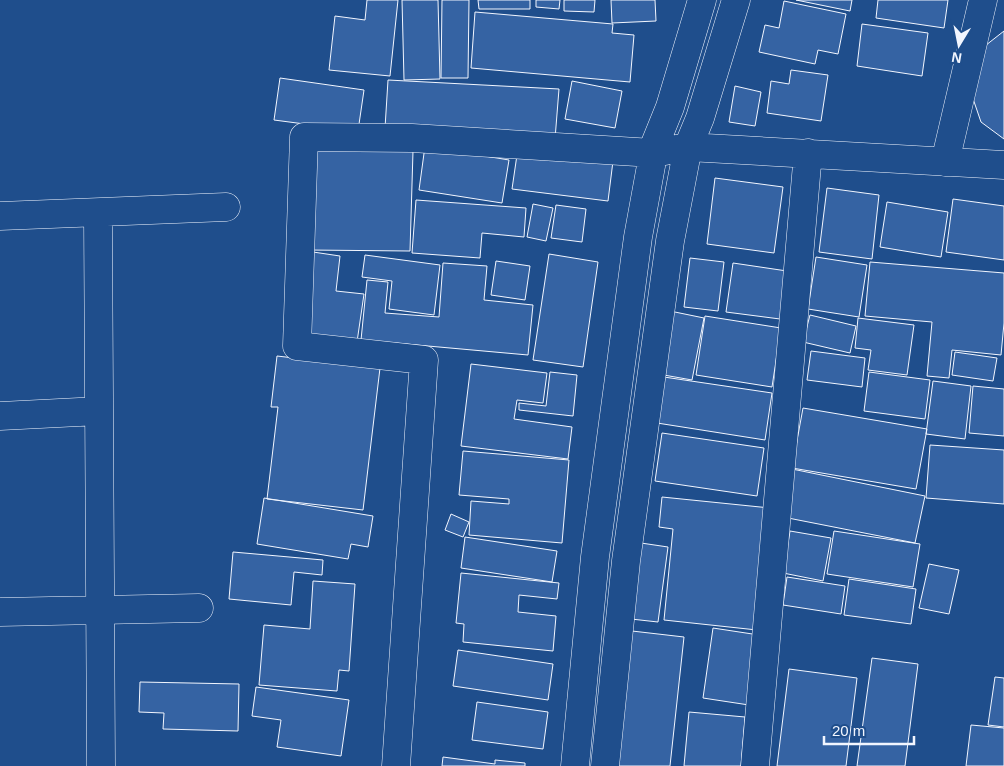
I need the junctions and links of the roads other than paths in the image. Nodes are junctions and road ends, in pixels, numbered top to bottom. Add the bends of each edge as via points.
1 (702, 0) edge
2 (736, 0) edge
3 (983, 0) edge
4 (688, 147) junction
5 (653, 152) junction
6 (808, 154) junction
7 (946, 162) junction
8 (1004, 165) edge
9 (226, 208) dead end
10 (98, 213) junction
11 (0, 216) edge
12 (99, 411) junction
13 (0, 416) edge
14 (199, 608) dead end
15 (100, 610) junction
16 (0, 612) edge
17 (102, 766) edge
18 (396, 766) edge
19 (575, 766) edge
20 (605, 766) edge
21 (755, 766) edge

1 - 5 street
2 - 4 street
3 - 7 street
4 - 5 street
4 - 6 street
4 - 20 street via 670,241 626,561
5 - 18 street via 412,138 304,137 297,346 424,360
5 - 19 street via 638,237 595,557
6 - 7 street
6 - 21 street
7 - 8 street
9 - 10 street
10 - 11 street
10 - 12 street
12 - 13 street
12 - 15 street
14 - 15 street
15 - 16 street
15 - 17 street

